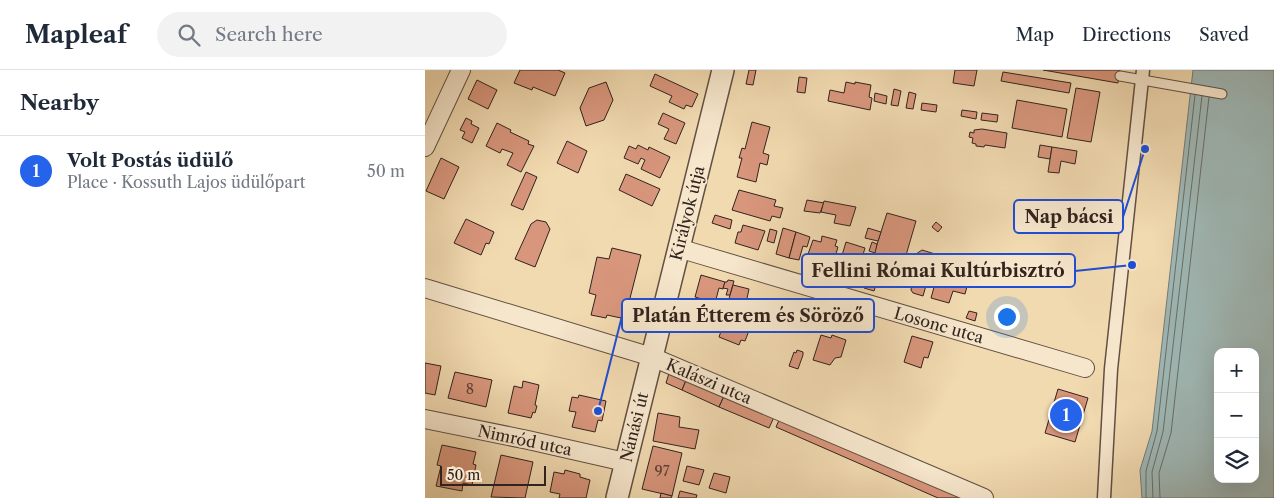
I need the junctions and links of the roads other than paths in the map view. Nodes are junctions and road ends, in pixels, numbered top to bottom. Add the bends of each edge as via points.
1 (461, 70) edge
2 (723, 70) edge
3 (1142, 75) edge
4 (1120, 76) dead end
5 (1222, 94) dead end
6 (425, 147) edge
7 (678, 248) junction
8 (425, 288) edge
9 (651, 357) junction
10 (1085, 368) dead end
11 (425, 418) edge
12 (625, 462) junction
13 (617, 498) edge
14 (984, 498) edge
15 (1104, 498) edge

1 - 6 street
2 - 7 street, Királyok útja
3 - 4 lane
3 - 5 lane
3 - 15 street via 1111,369
7 - 9 street, Királyok útja
7 - 10 street, Losonc utca
8 - 9 street, Kalászi utca
9 - 12 street, Nánási út
9 - 14 street, Kalászi utca
11 - 12 street, Nimród utca
12 - 13 street, Nánási út

